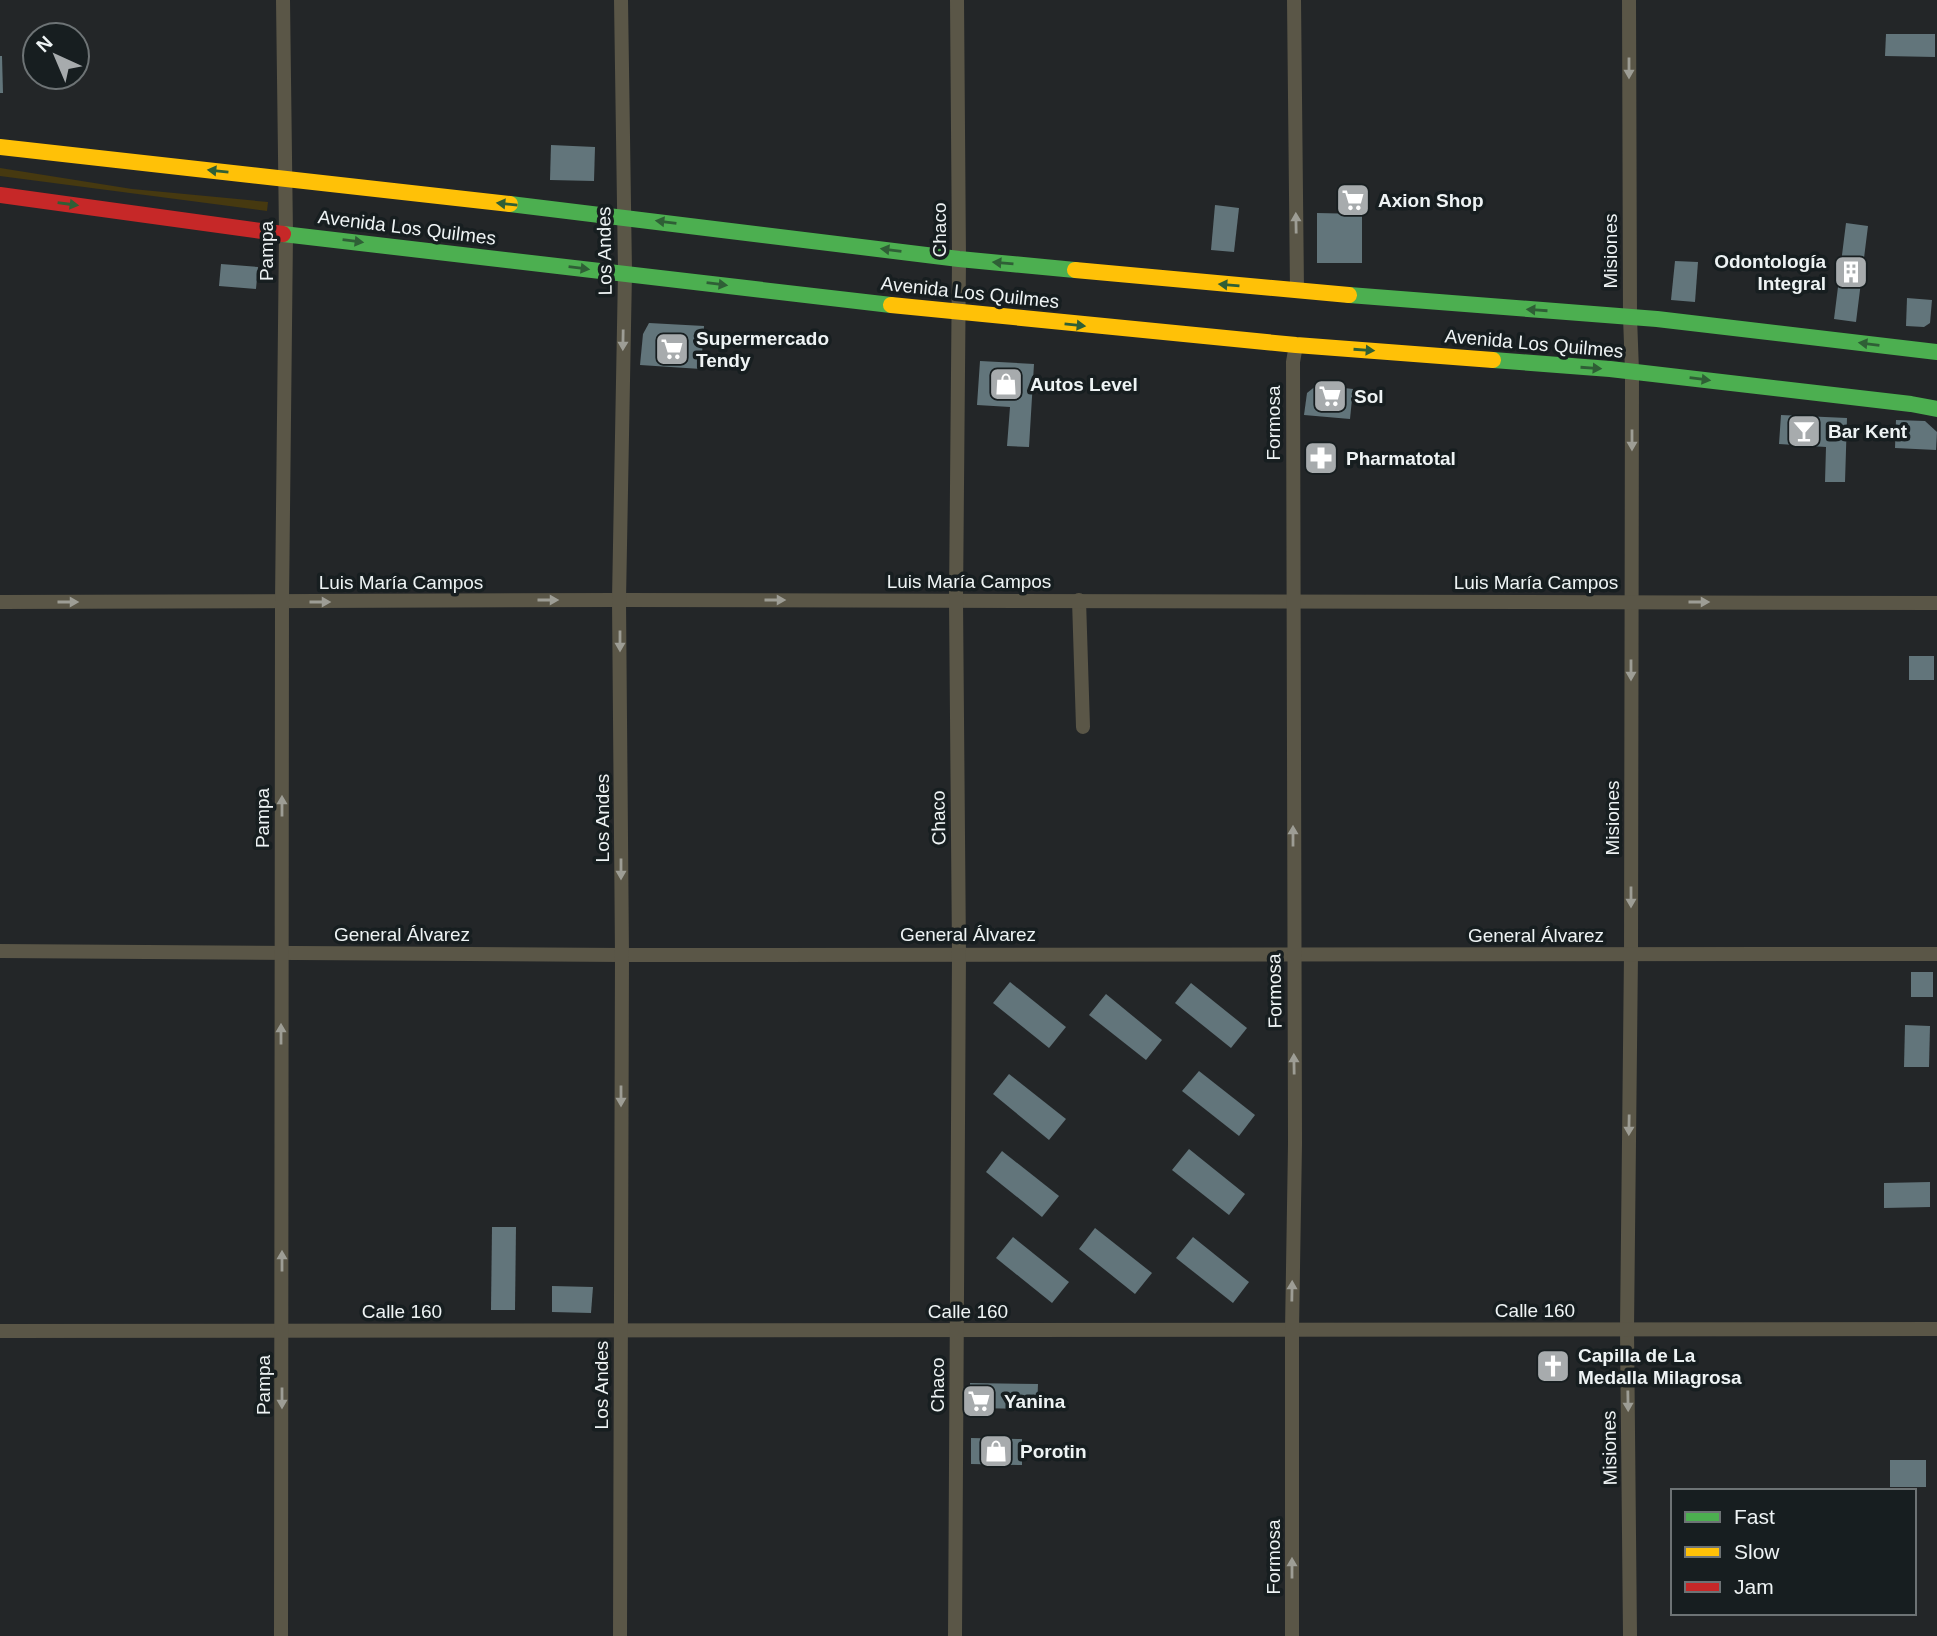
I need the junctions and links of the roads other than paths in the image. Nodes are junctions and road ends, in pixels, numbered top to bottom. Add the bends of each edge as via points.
1 (283, 0) edge
2 (621, 0) edge
3 (957, 0) edge
4 (1294, 0) edge
5 (1629, 0) edge
6 (0, 147) edge
7 (285, 179) junction
8 (0, 195) edge
9 (623, 217) junction
10 (286, 234) junction
11 (959, 259) junction
12 (625, 272) junction
13 (1297, 291) junction
14 (958, 313) junction
15 (1630, 317) junction
16 (1296, 345) junction
17 (1937, 352) edge
18 (1632, 371) junction
19 (1937, 409) edge
20 (619, 600) junction
21 (956, 600) junction
22 (1079, 600) junction
23 (1292, 601) junction
24 (1631, 601) junction
25 (0, 602) edge
26 (282, 602) junction
27 (1937, 603) edge
28 (1083, 727) dead end
29 (0, 951) edge
30 (281, 953) junction
31 (959, 953) junction
32 (1293, 954) junction
33 (1631, 954) junction
34 (1937, 954) edge
35 (622, 955) junction
36 (283, 1329) junction
37 (1627, 1329) junction
38 (1937, 1329) edge
39 (957, 1330) junction
40 (0, 1331) edge
41 (620, 1331) junction
42 (1292, 1331) junction
43 (281, 1636) edge
44 (620, 1636) edge
45 (955, 1636) edge
46 (1292, 1636) edge
47 (1630, 1636) edge

1 - 7 street, Pampa
2 - 9 street, Los Andes
3 - 11 street, Chaco
13 -> 4 street
5 -> 15 street, Misiones
7 -> 6 main road, Avenida Los Quilmes
9 -> 7 main road, Avenida Los Quilmes
7 - 10 street, Pampa
8 -> 10 main road, Avenida Los Quilmes
11 -> 9 main road, Avenida Los Quilmes
9 - 12 street, Los Andes
10 -> 12 main road, Avenida Los Quilmes
10 - 26 street, Pampa
13 -> 11 main road, Avenida Los Quilmes
11 - 14 street, Chaco
12 -> 14 main road, Avenida Los Quilmes
12 -> 20 street, Los Andes
15 -> 13 main road, Avenida Los Quilmes
14 -> 16 main road, Avenida Los Quilmes
14 - 21 street, Chaco
17 -> 15 main road, Avenida Los Quilmes
15 - 18 street, Misiones
16 -> 18 main road, Avenida Los Quilmes
16 - 23 street, Formosa
18 -> 19 main road, Avenida Los Quilmes
18 -> 24 street, Misiones
20 -> 21 street, Luis María Campos
26 -> 20 street, Luis María Campos
20 -> 35 street, Los Andes
21 - 22 street, Luis María Campos
21 - 31 street, Chaco
22 - 23 street, Luis María Campos
22 - 28 street
23 - 24 street, Luis María Campos
32 -> 23 street, Formosa
24 -> 27 street, Luis María Campos
24 -> 33 street, Misiones
25 -> 26 street, Luis María Campos
30 -> 26 street, Pampa
29 - 30 street, General Álvarez
30 - 35 street, General Álvarez
36 -> 30 street, Pampa
31 - 32 street, General Álvarez
31 - 35 street, General Álvarez
31 - 39 street, Chaco
32 - 33 street, General Álvarez
42 -> 32 street, Formosa
33 - 34 street, General Álvarez
33 -> 37 street, Misiones
35 -> 41 street, Los Andes
36 - 40 street, Calle 160
36 - 41 street, Calle 160
36 -> 43 street, Pampa
37 - 38 street, Calle 160
37 - 42 street, Calle 160
37 -> 47 street, Misiones
39 - 41 street, Calle 160
39 - 42 street, Calle 160
39 - 45 street, Chaco
41 - 44 street, Los Andes
46 -> 42 street, Formosa

